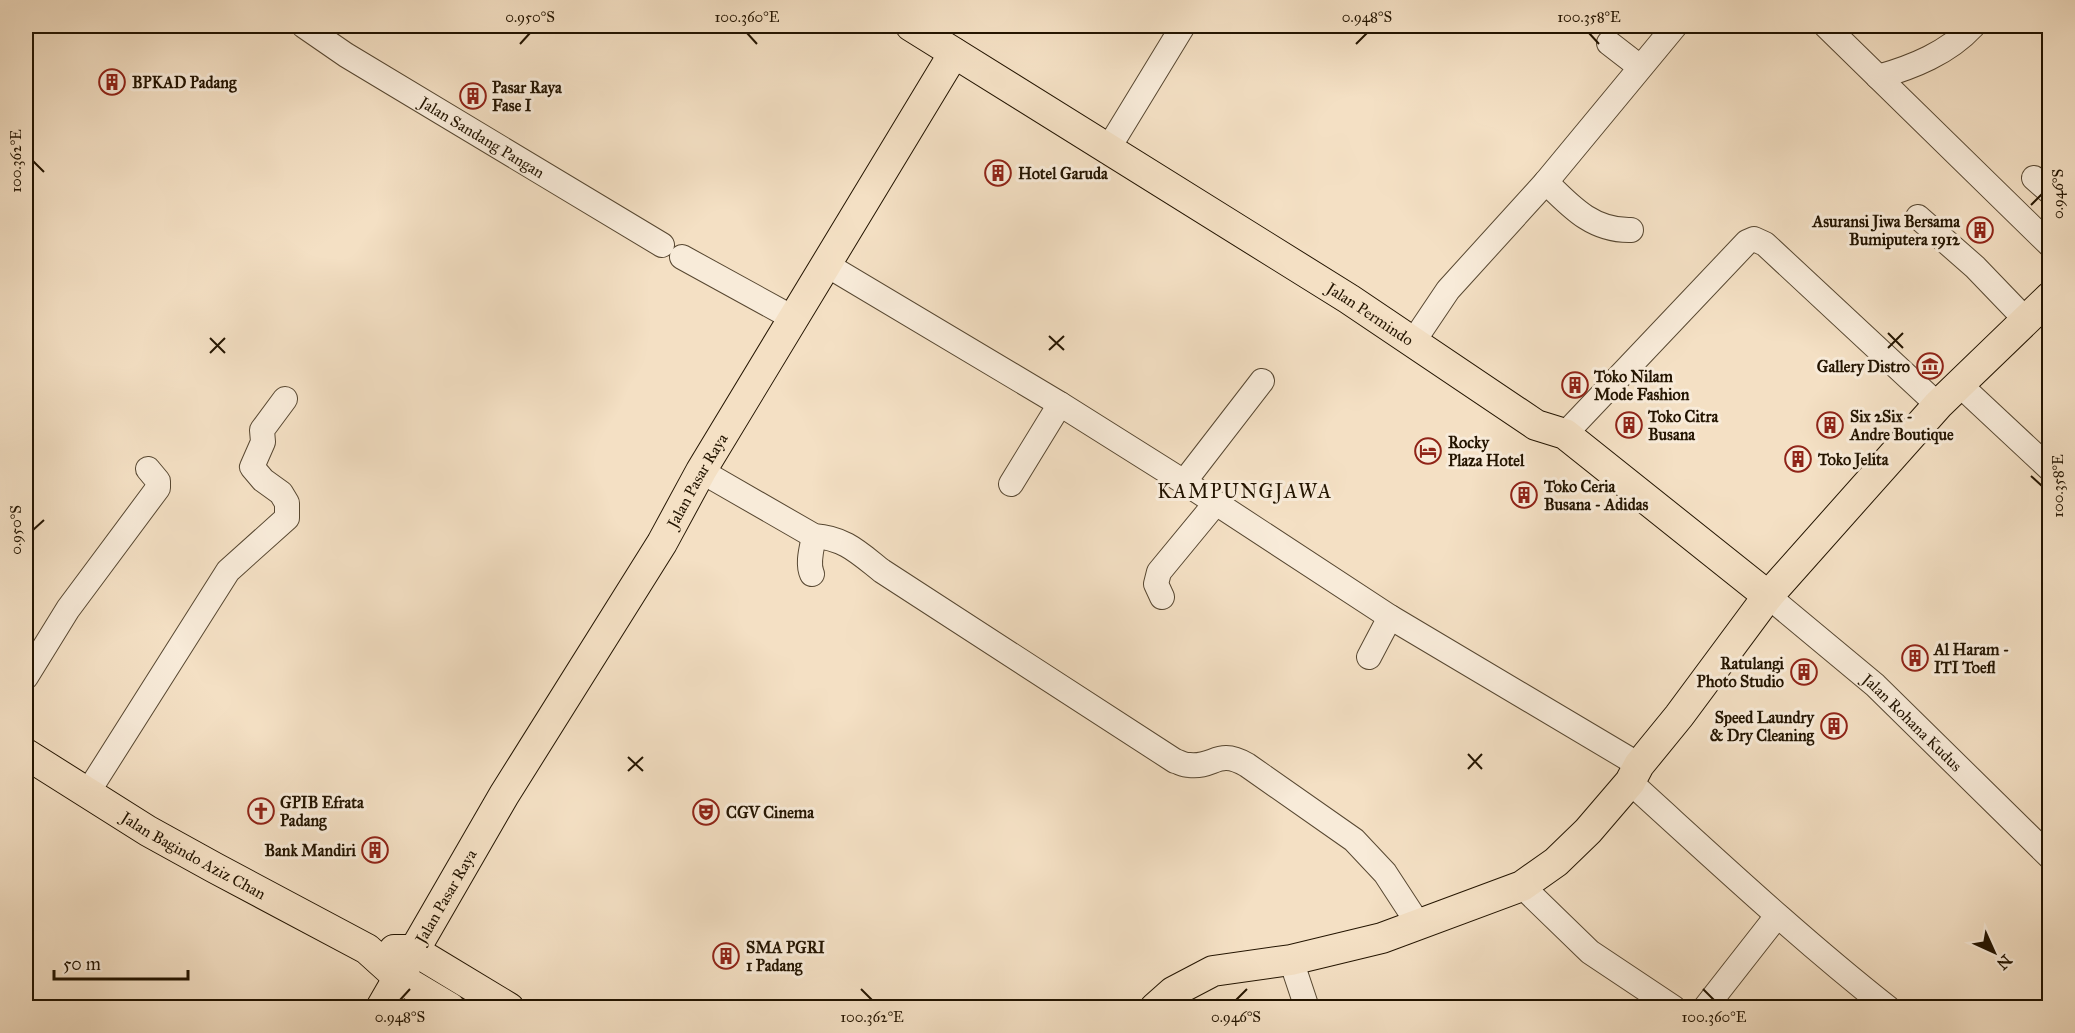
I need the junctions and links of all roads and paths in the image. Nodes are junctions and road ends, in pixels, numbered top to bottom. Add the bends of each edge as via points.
1 (304, 26) edge
2 (911, 26) edge
3 (1183, 26) edge
4 (1675, 26) edge
5 (1826, 26) edge
6 (1973, 26) edge
7 (1609, 43) dead end
8 (954, 53) junction
9 (1640, 67) junction
10 (1878, 77) junction
11 (1108, 149) junction
12 (1546, 182) junction
13 (1918, 217) dead end
14 (1631, 230) dead end
15 (2049, 245) edge
16 (827, 265) junction
17 (2049, 297) edge
18 (793, 318) junction
19 (2025, 319) junction
20 (1413, 342) junction
21 (1262, 381) dead end
22 (1960, 384) junction
23 (285, 399) dead end
24 (1060, 404) junction
25 (1938, 405) junction
26 (1565, 435) junction
27 (148, 469) dead end
28 (2049, 469) edge
29 (701, 471) junction
30 (1184, 482) junction
31 (1011, 484) dead end
32 (1215, 504) junction
33 (814, 536) junction
34 (812, 574) dead end
35 (1768, 596) junction
36 (1162, 597) dead end
37 (1390, 617) junction
38 (1369, 657) dead end
39 (26, 677) edge
40 (26, 754) edge
41 (1635, 774) junction
42 (88, 792) junction
43 (2049, 857) edge
44 (1522, 886) junction
45 (1777, 916) junction
46 (1419, 925) junction
47 (367, 949) junction
48 (413, 950) junction
49 (1291, 960) junction
50 (398, 978) junction
51 (381, 1008) edge
52 (450, 1008) edge
53 (509, 1008) edge
54 (1155, 1008) edge
55 (1307, 1008) edge
56 (1674, 1008) edge
57 (1705, 1008) edge
58 (1888, 1008) edge

1 - 18 street, Jalan Sandang Pangan via 679,255
2 - 8 main road
3 - 11 street
4 - 9 street
5 - 10 street
6 - 10 street via 1929,58
7 - 9 street
8 - 11 main road, Jalan Permindo
8 - 16 main road, Jalan Pasar Raya
9 - 12 street
10 - 15 street
11 - 20 main road, Jalan Permindo
12 - 14 street via 1592,222 1611,229
12 - 20 street via 1448,290
13 - 19 street via 1975,267
16 - 18 main road, Jalan Pasar Raya
16 - 24 street
17 - 19 main road
18 - 29 main road, Jalan Pasar Raya
19 - 22 main road
20 - 26 main road, Jalan Permindo via 1536,425
21 - 30 street
22 - 25 main road
22 - 28 street
23 - 42 street via 262,430 263,442 252,467 281,493 287,503 287,518 228,571
24 - 30 street
24 - 31 street
25 - 26 street via 1765,244 1754,239
25 - 35 main road
26 - 35 main road, Jalan Permindo
27 - 39 street via 158,488 68,609
29 - 33 street
29 - 48 main road, Jalan Pasar Raya via 662,543 504,795
30 - 32 street
32 - 36 street via 1159,572 1156,584
32 - 37 street
33 - 34 street
33 - 46 street via 846,543 882,571 1174,761 1201,764 1225,756 1247,765 1354,840 1385,873
35 - 41 main road
35 - 43 street, Jalan Rohana Kudus via 1875,685
37 - 38 street
37 - 41 street
40 - 42 main road, Jalan Bagindo Aziz Chan
41 - 44 main road via 1588,831 1556,862
41 - 45 street
42 - 47 main road, Jalan Bagindo Aziz Chan via 143,828
44 - 46 main road
44 - 56 street via 1596,957
45 - 57 street
45 - 58 street
46 - 49 main road
47 - 48 main road
47 - 50 main road
48 - 50 main road, Jalan Pasar Raya
48 - 53 main road
49 - 54 main road via 1213,971 1173,992
49 - 55 street
50 - 51 main road, Jalan Pasar Raya
50 - 52 main road

